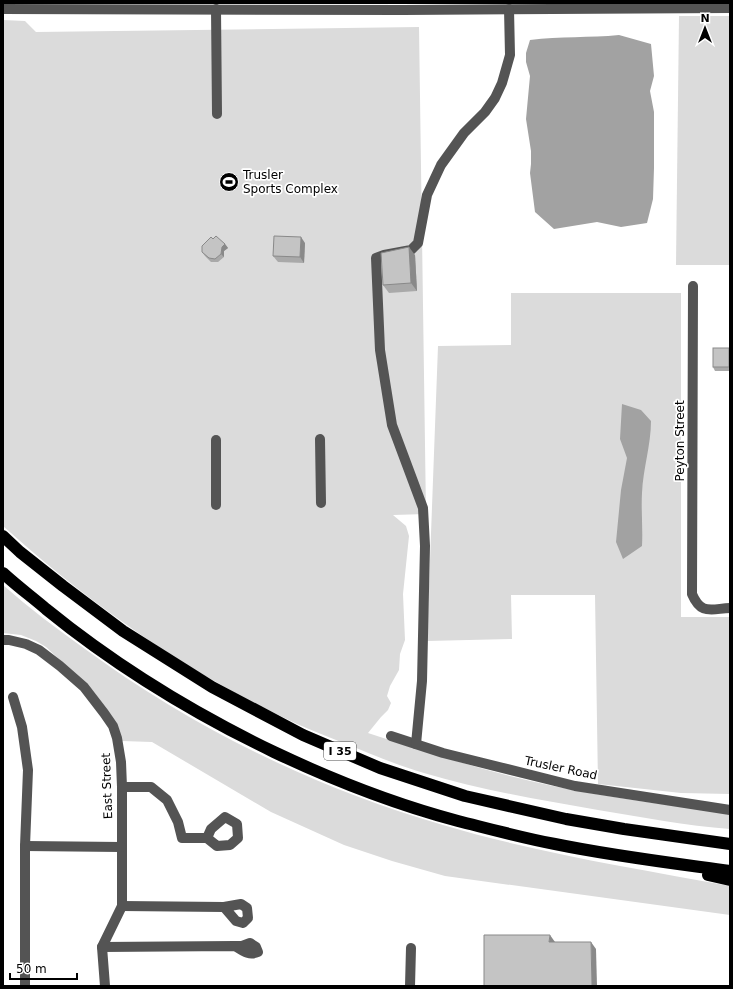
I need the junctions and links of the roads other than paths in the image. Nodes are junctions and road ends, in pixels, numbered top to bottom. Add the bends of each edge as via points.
1 (730, 8) edge
2 (3, 9) edge
3 (216, 9) junction
4 (509, 9) junction
5 (217, 114) dead end
6 (693, 286) dead end
7 (320, 439) dead end
8 (216, 440) dead end
9 (321, 503) dead end
10 (216, 505) dead end
11 (3, 536) edge
12 (3, 573) edge
13 (730, 608) edge
14 (3, 640) edge
15 (13, 697) dead end
16 (391, 736) dead end
17 (416, 744) junction
18 (122, 787) junction
19 (730, 810) edge
20 (624, 829) junction
21 (730, 836) edge
22 (207, 838) dead end
23 (730, 844) edge
24 (25, 846) junction
25 (121, 847) junction
26 (627, 856) junction
27 (730, 871) edge
28 (730, 880) edge
29 (122, 906) junction
30 (224, 907) dead end
31 (235, 946) dead end
32 (102, 947) junction
33 (411, 948) dead end
34 (25, 986) edge
35 (105, 986) edge
36 (410, 986) edge

1 - 4 street
2 - 3 street
3 - 4 street
3 - 5 street
4 - 17 street via 510,55 502,83 485,112 464,132 441,165 427,195 418,243 411,250 376,258 380,350 392,425 423,508 425,546 422,681
6 - 13 street, Peyton Street via 692,594 697,605 704,609
7 - 9 street
8 - 10 street
11 - 20 highway, I 35 via 123,631 212,687 303,735 380,768 465,796
12 - 26 highway, I 35 via 68,627 134,674 243,737 306,767 408,806 457,821 555,844
14 - 18 street, East Street via 26,644 39,650 84,687 113,726 121,762
15 - 24 street via 22,728 28,770
16 - 17 street, Trusler Road
17 - 19 street, Trusler Road via 575,786
18 - 22 street via 151,787 167,800 178,822 182,838
18 - 25 street, East Street
20 - 21 highway
20 - 23 highway, I 35
24 - 25 street
24 - 34 street
25 - 29 street, East Street
26 - 27 highway, I 35
26 - 28 highway
29 - 30 street
29 - 32 street, East Street
31 - 32 street
32 - 35 street
33 - 36 street

